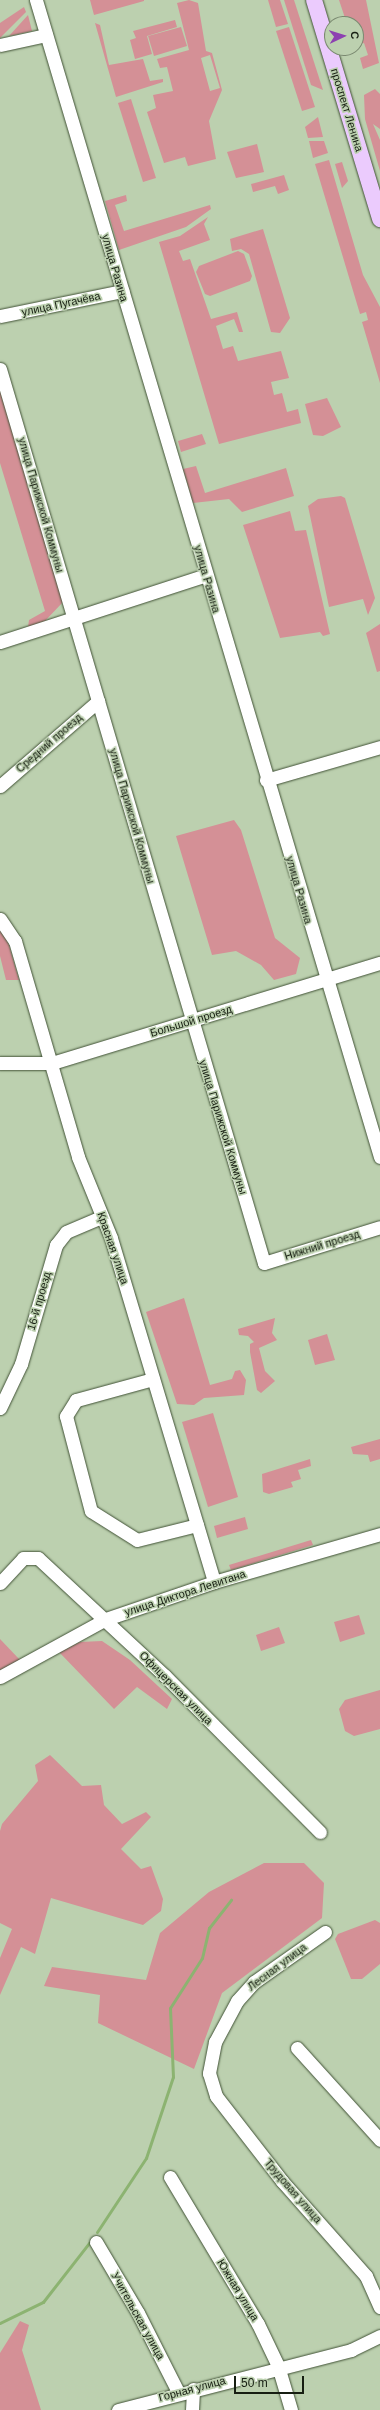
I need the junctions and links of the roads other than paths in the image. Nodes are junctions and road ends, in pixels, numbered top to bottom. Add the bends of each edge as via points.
1 (36, 0) edge
2 (314, 0) edge
3 (46, 35) junction
4 (0, 45) edge
5 (380, 219) edge
6 (122, 291) junction
7 (0, 316) edge
8 (0, 369) edge
9 (206, 576) junction
10 (74, 617) junction
11 (0, 642) edge
12 (98, 700) junction
13 (380, 747) edge
14 (266, 780) junction
15 (0, 786) edge
16 (0, 919) edge
17 (380, 963) edge
18 (325, 980) junction
19 (191, 1020) junction
20 (0, 1063) edge
21 (52, 1063) junction
22 (380, 1157) edge
23 (102, 1217) junction
24 (380, 1228) edge
25 (264, 1263) joint
26 (153, 1379) junction
27 (0, 1408) edge
28 (197, 1525) junction
29 (380, 1534) edge
30 (214, 1582) junction
31 (0, 1583) edge
32 (106, 1619) junction
33 (0, 1677) edge
34 (320, 1832) dead end
35 (325, 1932) dead end
36 (298, 2048) dead end
37 (209, 2073) joint
38 (380, 2140) edge
39 (170, 2177) dead end
40 (96, 2242) dead end
41 (380, 2307) edge
42 (380, 2336) edge
43 (278, 2366) junction
44 (193, 2389) junction
45 (178, 2392) junction
46 (118, 2410) edge
47 (192, 2410) edge
48 (291, 2410) edge

1 - 3 street, улица Разина
2 - 5 main road, проспект Ленина
3 - 4 street
3 - 6 street, улица Разина
6 - 7 street, улица Пугачёва
6 - 9 street, улица Разина
8 - 10 street, улица Парижской Коммуны
9 - 10 street
9 - 14 street, улица Разина
10 - 11 street
10 - 12 street, улица Парижской Коммуны
12 - 15 street, Средний проезд
12 - 19 street, улица Парижской Коммуны
13 - 14 street
14 - 18 street, улица Разина
16 - 21 street, Красная улица via 15,941
17 - 18 street, Большой проезд
18 - 19 street, Большой проезд
18 - 22 street, улица Разина
19 - 21 street, Большой проезд
19 - 25 street, улица Парижской Коммуны
20 - 21 street, Большой проезд
21 - 23 street, Красная улица via 78,1157
23 - 26 street, Красная улица
23 - 27 street, 16-й проезд via 66,1232 56,1245 21,1364
24 - 25 street, Нижний проезд
26 - 28 street, Красная улица
26 - 28 street via 76,1400 66,1416 91,1511 137,1540
28 - 30 street, Красная улица
29 - 30 street, улица Диктора Левитана
30 - 32 street, улица Диктора Левитана
31 - 32 street, Офицерская улица via 23,1558 38,1558
32 - 33 street, улица Диктора Левитана
32 - 34 street, Офицерская улица
35 - 37 street, Лесная улица via 254,1982 237,2001 215,2042
36 - 38 street
37 - 41 street, Трудовая улица via 216,2096 282,2181 366,2276
39 - 43 street, Южная улица via 258,2324
40 - 45 street, Учительская улица via 138,2313
42 - 43 street, Горная улица via 351,2350
43 - 44 street, Горная улица
43 - 48 street, Южная улица
44 - 45 street, Горная улица
44 - 47 street
45 - 46 street, Горная улица

